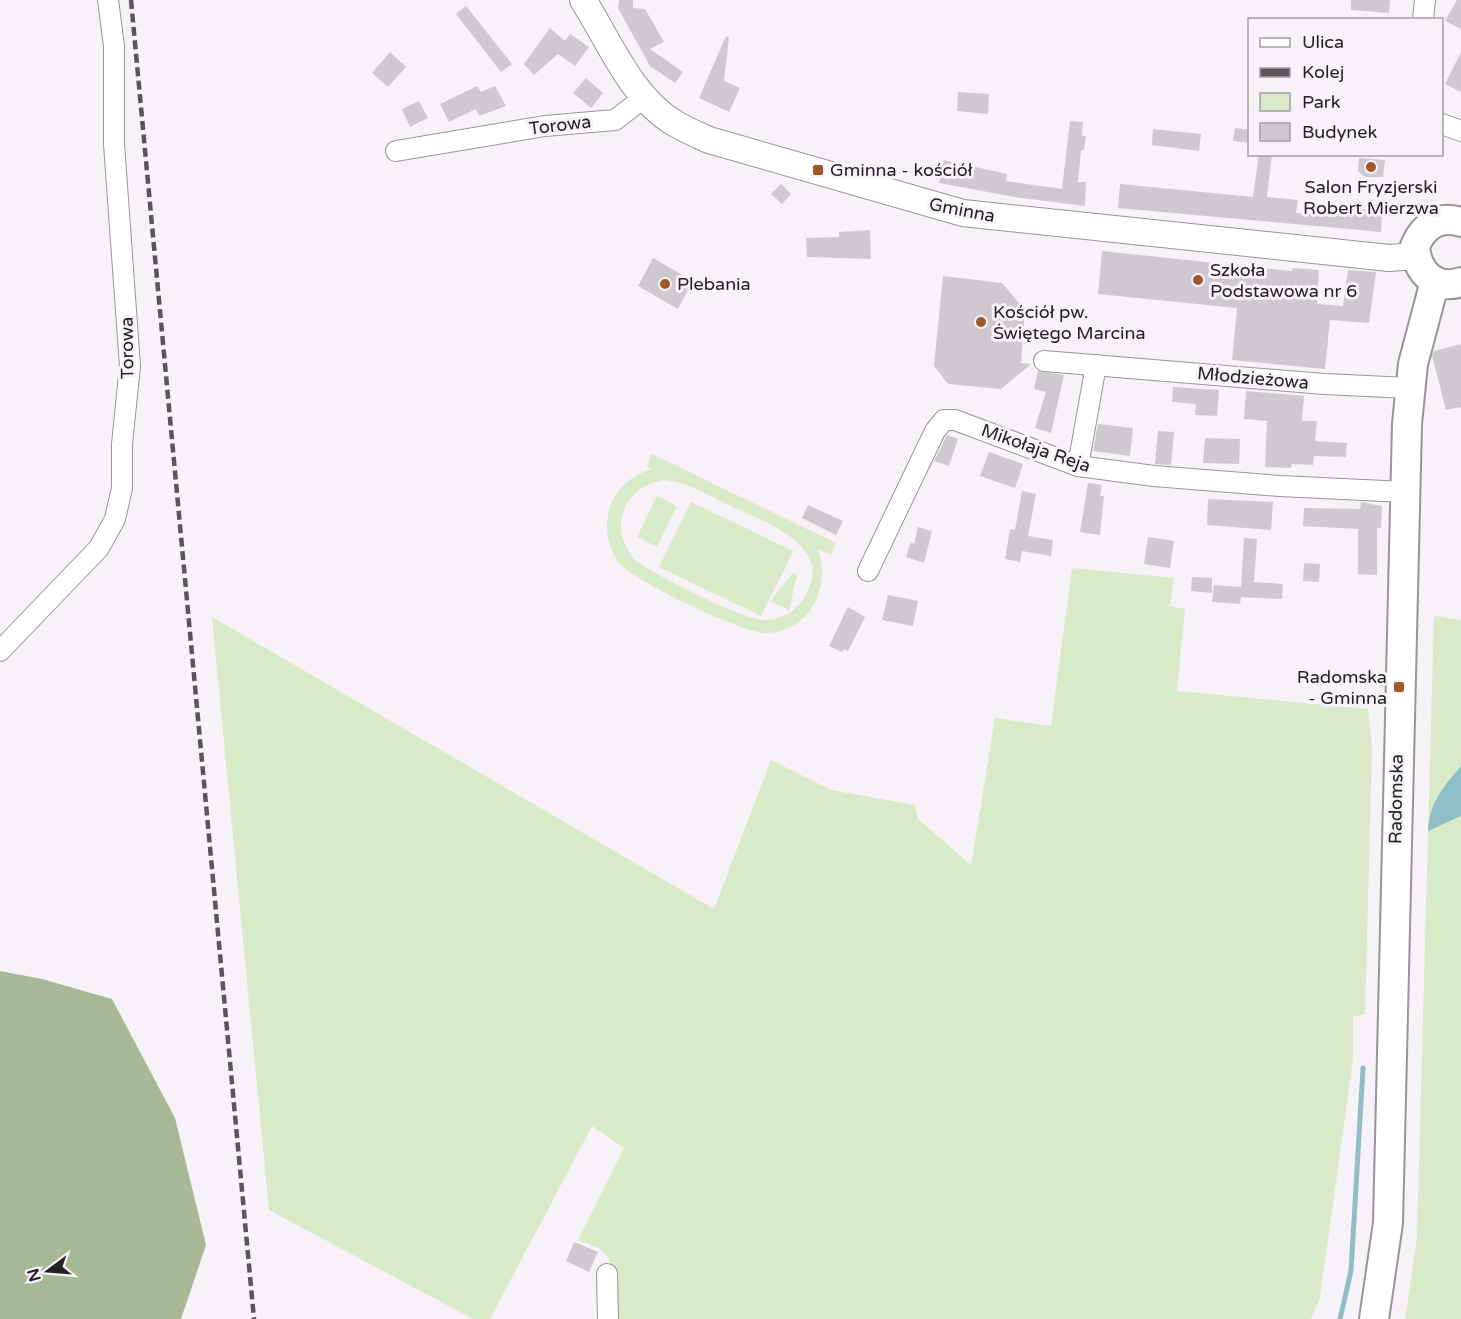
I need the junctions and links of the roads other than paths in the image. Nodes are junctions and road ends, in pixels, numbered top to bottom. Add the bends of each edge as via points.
1 (108, 0) edge
2 (583, 0) edge
3 (1425, 0) edge
4 (1423, 18) edge
5 (645, 97) junction
6 (1443, 124) edge
7 (1461, 131) edge
8 (396, 151) dead end
9 (1456, 215) edge
10 (1416, 256) junction
11 (1448, 281) edge
12 (1044, 360) dead end
13 (1096, 365) junction
14 (1410, 388) junction
15 (1078, 466) junction
16 (1405, 492) junction
17 (868, 571) dead end
18 (0, 651) edge
19 (607, 1274) dead end
20 (608, 1319) edge
21 (1374, 1319) edge

1 - 18 street, Torowa via 114,46 114,144 130,366 122,488 115,519 99,549
2 - 5 street, Gminna
3 - 4 street
5 - 8 street, Torowa via 615,120 545,126
5 - 10 street, Gminna via 674,124 709,140 963,213 1389,258
6 - 7 street
9 - 10 main road via 1426,228 1415,246
10 - 11 main road via 1425,276
11 - 14 main road, Radomska
12 - 13 street, Młodzieżowa
13 - 14 street, Młodzieżowa
13 - 15 street
14 - 16 main road, Radomska
15 - 16 street, Mikołaja Reja via 1257,484
15 - 17 street, Mikołaja Reja via 955,420 944,420 934,431
16 - 21 main road, Radomska via 1388,1223
19 - 20 street

